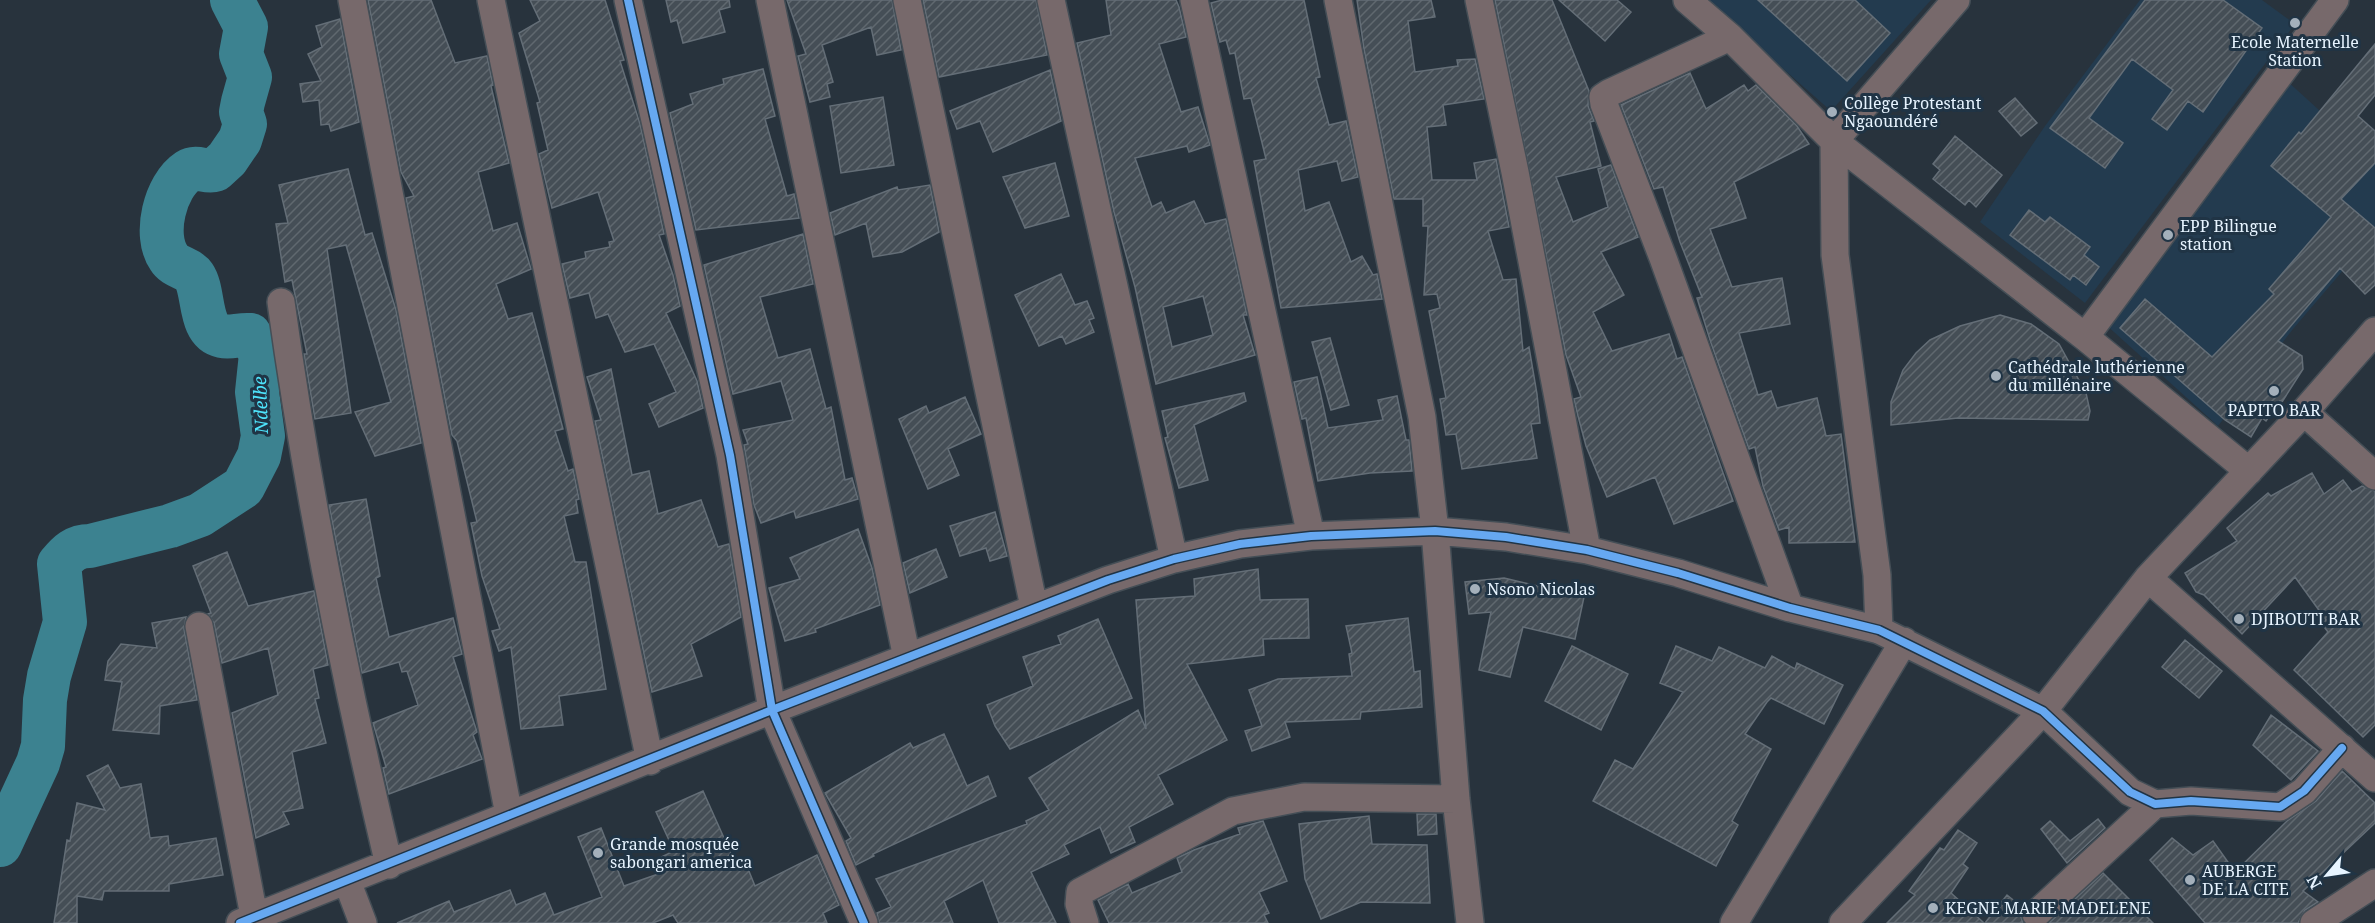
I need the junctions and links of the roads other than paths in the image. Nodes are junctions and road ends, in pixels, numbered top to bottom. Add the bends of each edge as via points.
1 (352, 0) edge
2 (491, 0) edge
3 (628, 0) edge
4 (770, 0) edge
5 (907, 0) edge
6 (1051, 0) edge
7 (1194, 0) edge
8 (1338, 0) edge
9 (1479, 0) edge
10 (1687, 0) edge
11 (1956, 0) edge
12 (2335, 0) edge
13 (1730, 37) junction
14 (1834, 141) junction
15 (280, 302) dead end
16 (2375, 331) edge
17 (2085, 337) junction
18 (2304, 412) junction
19 (2249, 471) junction
20 (2375, 476) edge
21 (1435, 531) junction
22 (1311, 536) junction
23 (1587, 550) junction
24 (1174, 559) junction
25 (2148, 578) junction
26 (1034, 607) junction
27 (1790, 608) junction
28 (199, 626) dead end
29 (1879, 630) junction
30 (1904, 641) junction
31 (907, 658) junction
32 (772, 710) junction
33 (2043, 711) junction
34 (2342, 748) junction
35 (650, 760) junction
36 (2375, 778) edge
37 (1455, 799) junction
38 (2155, 804) junction
39 (510, 815) junction
40 (389, 865) junction
41 (347, 881) junction
42 (2375, 883) edge
43 (2036, 914) dead end
44 (247, 920) edge
45 (363, 923) edge
46 (864, 923) edge
47 (1085, 923) edge
48 (1470, 923) edge
49 (1734, 923) edge
50 (1843, 923) edge
51 (2314, 923) edge

1 - 39 street
2 - 35 street
3 - 32 street via 730,455
4 - 31 street
5 - 26 street
6 - 24 street
7 - 22 street
8 - 21 street via 1422,417
9 - 23 street
10 - 13 street
11 - 14 street
12 - 17 street
13 - 14 street
13 - 27 street via 1603,97
14 - 17 street
14 - 29 street via 1835,255 1877,575
15 - 40 street via 298,421 360,743
16 - 18 street
17 - 19 street
18 - 19 street
18 - 20 street
19 - 25 street
21 - 22 street
21 - 23 street
21 - 37 street
22 - 24 street via 1240,544
23 - 27 street
24 - 26 street
25 - 33 street
25 - 34 street
26 - 31 street
27 - 29 street
28 - 44 street
29 - 30 street
30 - 33 street
30 - 49 street
31 - 32 street
32 - 35 street
32 - 46 street
33 - 38 street via 2130,792
33 - 50 street
34 - 36 street
34 - 38 street via 2304,791 2280,807 2191,801
35 - 39 street
37 - 47 street via 1304,797 1233,811 1080,892 1078,904
37 - 48 street
38 - 43 street
39 - 40 street
40 - 41 street
41 - 44 street
41 - 45 street
42 - 51 street

